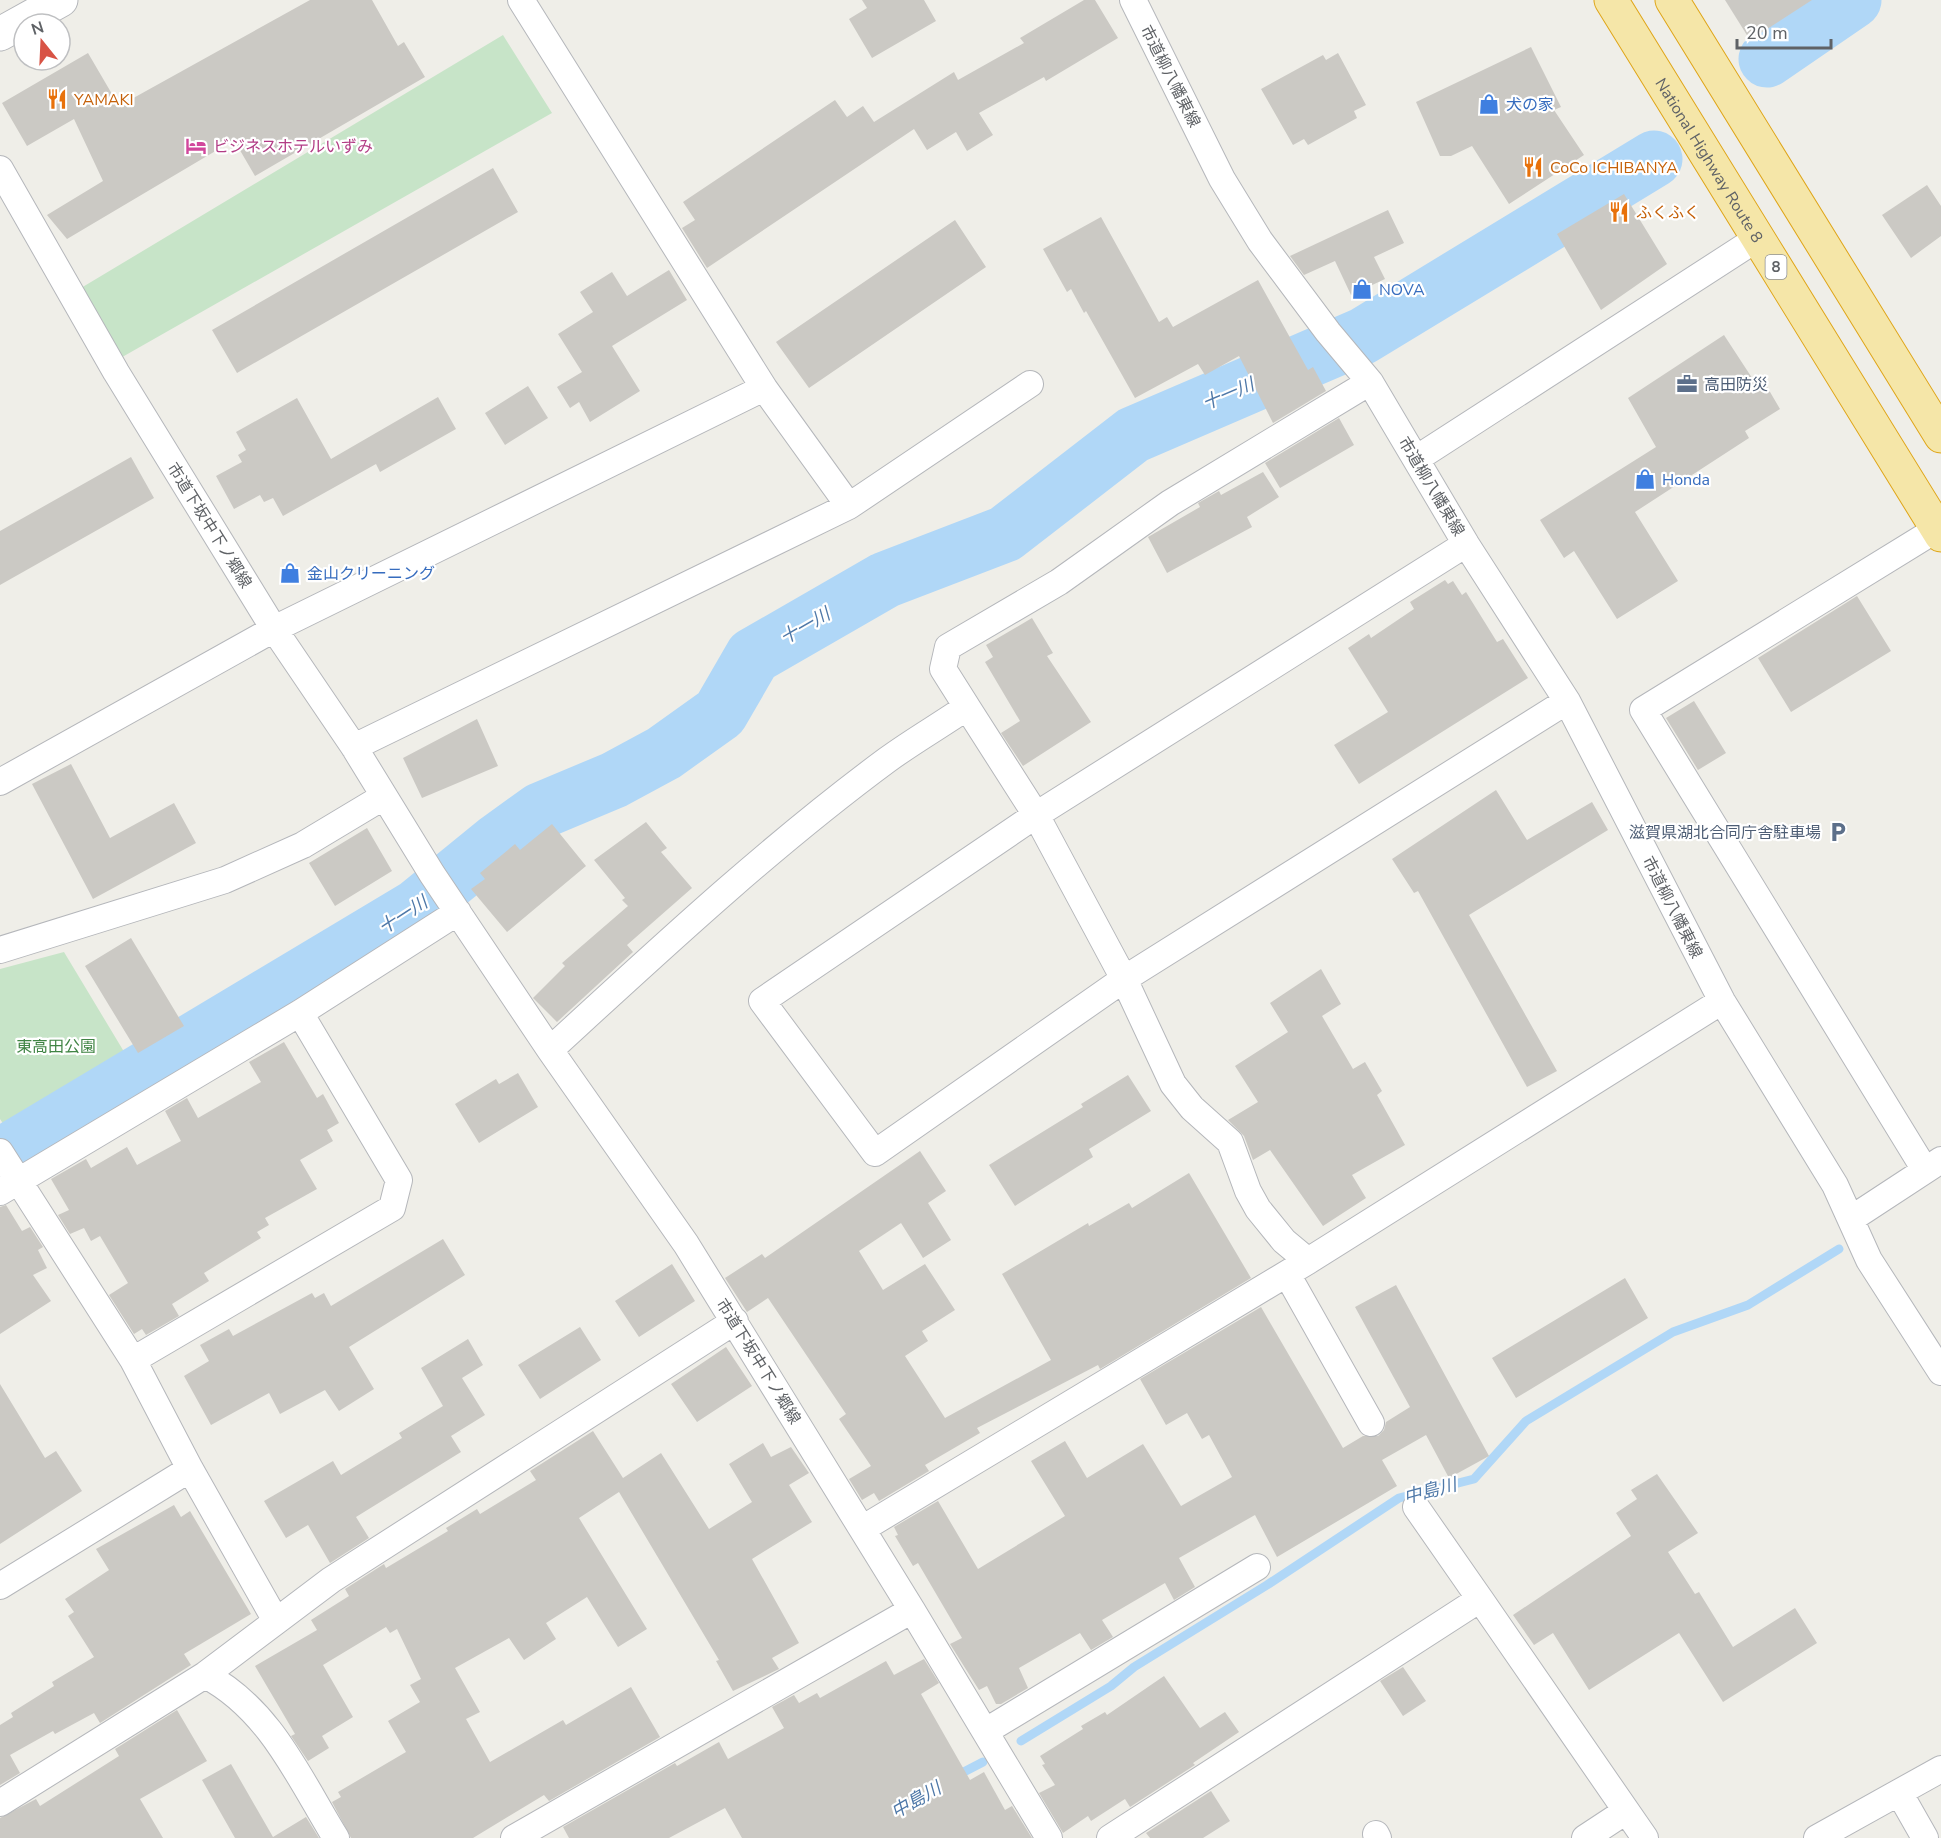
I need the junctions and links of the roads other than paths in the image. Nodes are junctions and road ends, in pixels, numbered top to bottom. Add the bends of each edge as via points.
1 (61, 0) edge
2 (521, 0) edge
3 (1133, 0) edge
4 (1611, 0) edge
5 (1672, 0) edge
6 (0, 34) edge
7 (0, 169) edge
8 (1758, 238) junction
9 (1370, 382) junction
10 (1030, 384) dead end
11 (764, 388) junction
12 (1941, 436) edge
13 (1416, 459) junction
14 (849, 506) junction
15 (1939, 532) edge
16 (1466, 544) junction
17 (274, 629) junction
18 (1566, 701) junction
19 (967, 707) junction
20 (354, 747) junction
21 (0, 782) edge
22 (383, 797) junction
23 (1036, 815) junction
24 (453, 905) junction
25 (0, 950) edge
26 (1124, 979) junction
27 (1722, 1001) junction
28 (300, 1013) junction
29 (550, 1050) junction
30 (1933, 1165) edge
31 (7, 1173) edge
32 (1851, 1219) junction
33 (1298, 1267) junction
34 (735, 1321) junction
35 (133, 1360) junction
36 (1941, 1372) edge
37 (1371, 1423) dead end
38 (190, 1469) junction
39 (1416, 1507) dead end
40 (862, 1529) junction
41 (1257, 1568) dead end
42 (2, 1581) edge
43 (1480, 1599) junction
44 (912, 1610) junction
45 (276, 1621) junction
46 (205, 1675) junction
47 (996, 1748) junction
48 (1941, 1769) edge
49 (1900, 1794) junction
50 (0, 1803) edge
51 (1626, 1811) junction
52 (336, 1838) edge
53 (514, 1838) edge
54 (1049, 1838) edge
55 (1110, 1838) edge
56 (1585, 1838) edge
57 (1645, 1838) edge
58 (1817, 1838) edge
59 (1925, 1838) edge

1 - 6 main road
2 - 11 street
3 - 9 street, 市道柳八幡東線 via 1222,179 1260,241
4 - 8 highway, National Highway Route 8 / 8
5 - 12 highway
7 - 17 street, 市道下坂中下ノ郷線 via 116,372
8 - 13 street
8 - 15 highway, National Highway Route 8 / 8
9 - 13 street, 市道柳八幡東線
9 - 19 street via 1170,503 1059,582 948,648 943,669
10 - 14 street
11 - 14 street
11 - 17 street
13 - 16 street, 市道柳八幡東線
14 - 20 street
15 - 30 street via 1643,710
16 - 18 street, 市道柳八幡東線
16 - 23 street
17 - 20 street, 市道下坂中下ノ郷線
17 - 21 street
18 - 26 street
18 - 27 street, 市道柳八幡東線
19 - 23 street
19 - 29 street via 889,759 816,815 698,914
20 - 22 street, 市道下坂中下ノ郷線
22 - 24 street, 市道下坂中下ノ郷線
22 - 25 street via 303,845 225,880
23 - 26 street
23 - 26 street via 762,1001 874,1153
24 - 28 street
24 - 29 street, 市道下坂中下ノ郷線
26 - 33 street via 1173,1084 1192,1108 1230,1142 1248,1191
27 - 32 street, 市道柳八幡東線 via 1835,1185
27 - 33 street
28 - 31 street
28 - 35 street via 399,1180 392,1208
29 - 34 street, 市道下坂中下ノ郷線
30 - 32 street
31 - 35 street
32 - 36 street, 市道柳八幡東線 via 1869,1260
33 - 37 street
33 - 40 street
34 - 40 street, 市道下坂中下ノ郷線
34 - 45 street via 389,1542
35 - 38 street
38 - 42 street
38 - 45 street
39 - 43 street
40 - 44 street, 市道下坂中下ノ郷線
41 - 47 street
43 - 51 street
43 - 55 street
44 - 47 street, 市道下坂中下ノ郷線
44 - 53 street
45 - 46 street
46 - 50 street
46 - 52 street via 244,1701 273,1734
47 - 54 street, 市道下坂中下ノ郷線
48 - 49 street
49 - 58 street
49 - 59 street
51 - 56 street
51 - 57 street

